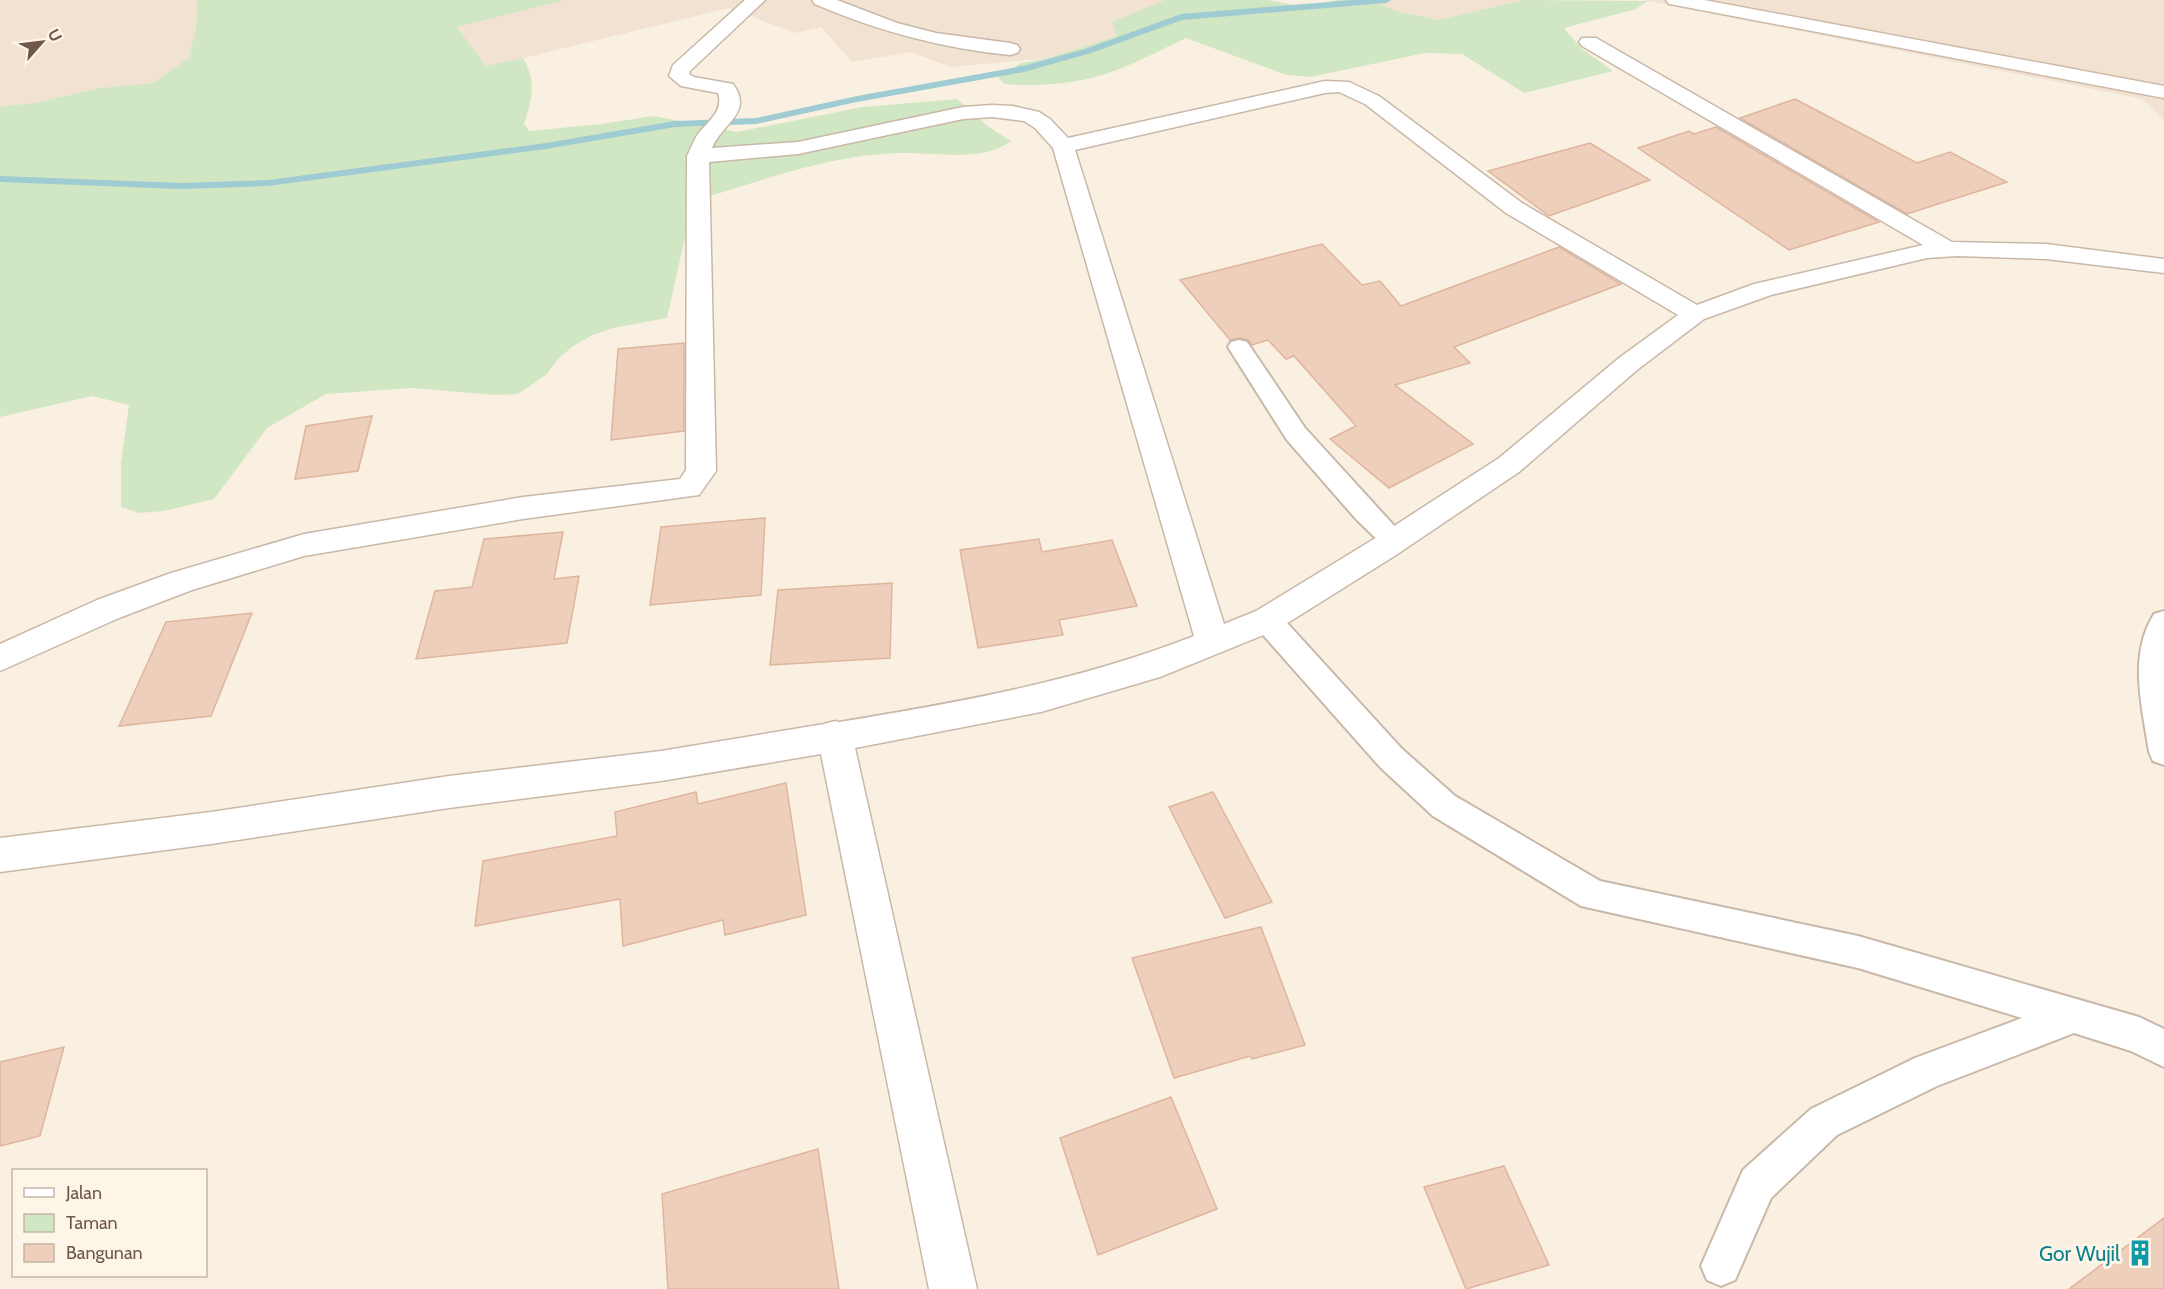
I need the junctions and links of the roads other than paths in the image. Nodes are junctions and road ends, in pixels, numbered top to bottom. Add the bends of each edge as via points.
1 (756, 0) edge
2 (821, 0) edge
3 (1675, 0) edge
4 (1589, 42) dead end
5 (1010, 48) dead end
6 (2164, 92) edge
7 (1063, 146) junction
8 (702, 147) junction
9 (1947, 249) junction
10 (2164, 266) edge
11 (1695, 314) junction
12 (1239, 347) dead end
13 (1395, 541) junction
14 (1267, 620) junction
15 (2164, 622) edge
16 (1213, 643) junction
17 (0, 658) edge
18 (835, 735) junction
19 (2164, 752) edge
20 (0, 855) edge
21 (2074, 1016) junction
22 (2164, 1049) edge
23 (1721, 1266) dead end
24 (953, 1289) edge

1 - 8 street via 680,69 679,76 688,82 726,88 732,96 731,109
2 - 5 street via 895,30 961,45
3 - 6 street
4 - 9 street
7 - 8 street via 1037,120 987,111 798,148
7 - 11 street via 1342,86 1372,100 1514,208
7 - 16 street
8 - 17 street via 701,471 689,488 523,508 304,545 182,581
9 - 10 street via 2046,250
9 - 11 street via 1763,289
11 - 13 street via 1628,364 1509,465
12 - 13 lane via 1296,434 1365,513
13 - 14 street
14 - 16 street
14 - 21 lane via 1391,758 1444,806 1593,895 1858,952
15 - 19 lane via 2152,645
16 - 18 street via 1148,668 1041,699
18 - 20 street via 661,766
18 - 24 street
21 - 22 lane via 2139,1035
21 - 23 lane via 1928,1071 1824,1122 1756,1184

